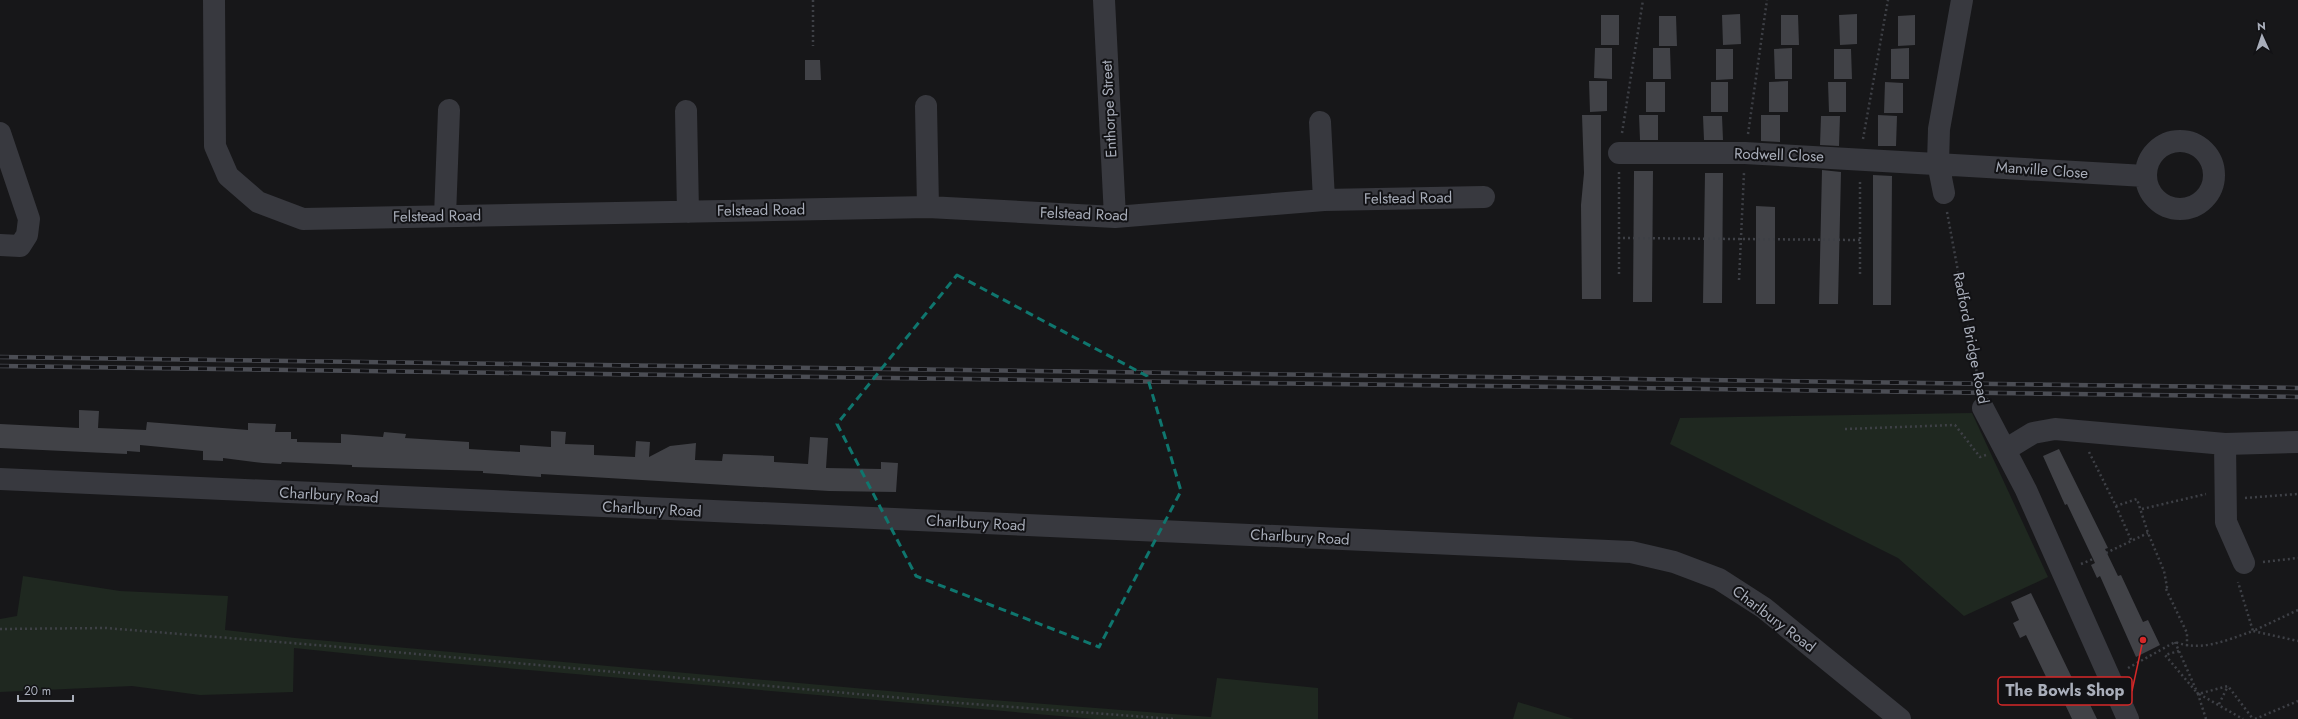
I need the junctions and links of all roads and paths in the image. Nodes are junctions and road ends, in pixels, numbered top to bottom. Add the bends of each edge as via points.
1 (214, 0) edge
2 (813, 0) edge
3 (1104, 0) edge
4 (1888, 0) edge
5 (1962, 0) edge
6 (813, 46) dead end
7 (926, 106) dead end
8 (449, 110) dead end
9 (686, 111) dead end
10 (1320, 122) dead end
11 (0, 133) edge
12 (1619, 153) dead end
13 (1860, 158) junction
14 (1938, 163) junction
15 (2145, 176) dead end
16 (1944, 193) joint
17 (1484, 197) dead end
18 (1324, 200) junction
19 (928, 207) junction
20 (688, 212) junction
21 (445, 216) junction
22 (1115, 218) junction
23 (1618, 238) dead end
24 (1860, 240) junction
25 (0, 246) edge
26 (1860, 274) dead end
27 (1983, 408) joint
28 (1845, 429) dead end
29 (2079, 432) junction
30 (2298, 442) edge
31 (2224, 444) junction
32 (2005, 450) junction
33 (0, 480) edge
34 (2224, 494) junction
35 (2298, 494) edge
36 (2116, 506) junction
37 (2142, 509) junction
38 (2148, 533) junction
39 (2132, 542) junction
40 (2106, 553) dead end
41 (2298, 558) edge
42 (2244, 563) junction
43 (2298, 610) edge
44 (0, 629) edge
45 (2253, 631) junction
46 (2298, 641) edge
47 (2175, 642) junction
48 (2188, 646) junction
49 (2179, 651) junction
50 (2110, 678) junction
51 (2228, 686) junction
52 (2198, 694) junction
53 (2298, 701) edge
54 (2219, 704) junction
55 (1173, 719) edge
56 (1900, 719) edge
57 (2128, 719) edge
58 (2206, 719) edge
59 (2243, 719) edge
60 (2254, 719) edge

1 - 21 street, Felstead Road via 215,146 228,176 258,202 303,219
2 - 6 path
3 - 22 street, Enthorpe Street
4 - 13 path
5 - 14 street via 1939,129
7 - 19 street
8 - 21 street
9 - 20 street
10 - 18 street
11 - 25 street via 29,219 27,235 20,246
12 - 13 street, Rodwell Close via 1745,153
13 - 14 street, Rodwell Close
13 - 24 path
14 - 15 street, Manville Close
14 - 16 street
16 - 27 path, Radford Bridge Road
17 - 18 street, Felstead Road
18 - 22 street, Felstead Road
19 - 20 street, Felstead Road
19 - 22 street, Felstead Road
20 - 21 street, Felstead Road
23 - 24 path
24 - 26 path
27 - 32 street, Radford Bridge Road
28 - 32 path via 1955,425 1980,457
29 - 31 street
29 - 32 street via 2055,430 2033,433
29 - 36 path
30 - 31 street
31 - 34 street
32 - 50 street, Radford Bridge Road via 2026,490
33 - 56 street, Charlbury Road via 1631,552 1674,562 1719,579 1764,608
34 - 35 path
34 - 37 path
34 - 42 street via 2226,522
36 - 37 path via 2137,499
36 - 39 path
37 - 38 path
38 - 39 path
38 - 48 path via 2164,571 2164,587 2187,633
39 - 40 path
41 - 42 path
42 - 45 path via 2232,565
43 - 45 path
44 - 55 path via 122,629 939,701
45 - 46 path
45 - 48 path via 2214,645
47 - 48 path
47 - 49 path
47 - 50 path
49 - 52 path
49 - 52 path via 2164,655
50 - 57 street, Radford Bridge Road
51 - 52 path
51 - 54 path
51 - 60 path
52 - 54 path
52 - 58 path
53 - 60 path
54 - 59 path

